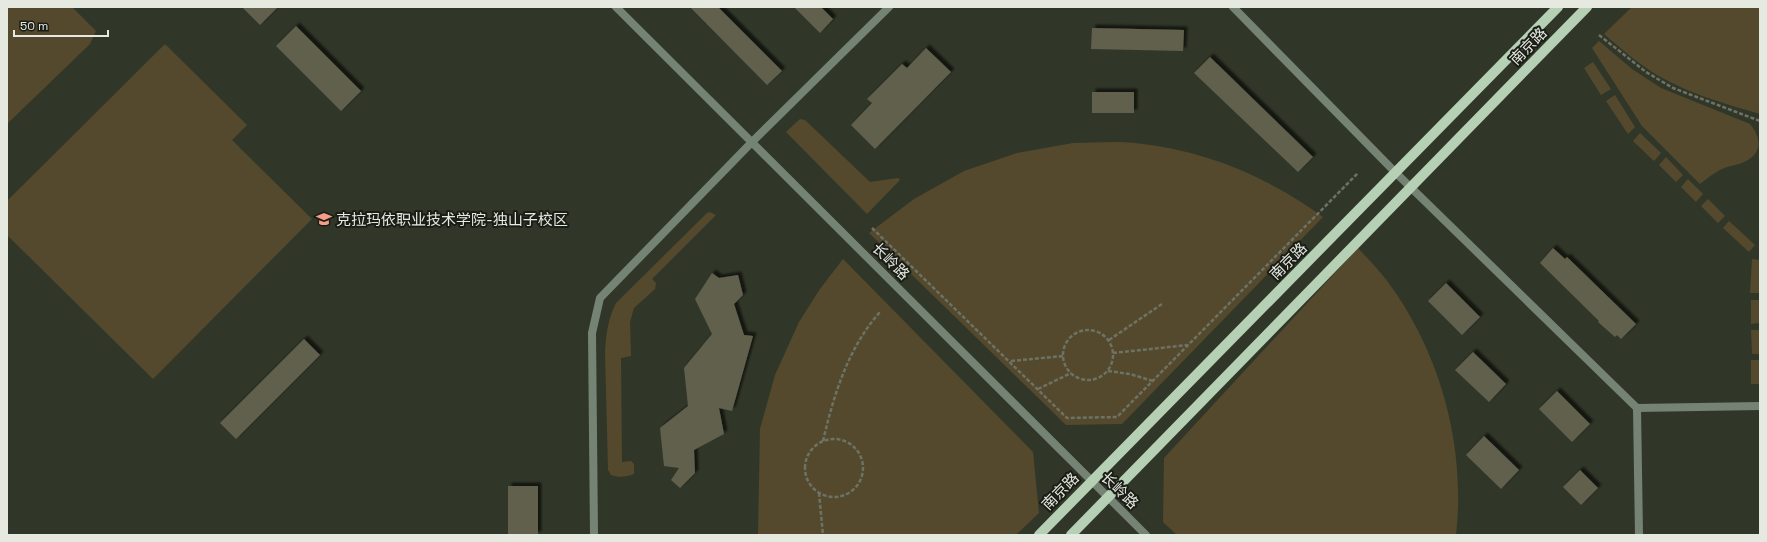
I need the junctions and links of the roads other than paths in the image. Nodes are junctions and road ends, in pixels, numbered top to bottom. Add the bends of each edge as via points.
1 (616, 7) edge
2 (889, 7) edge
3 (1233, 7) edge
4 (1558, 7) edge
5 (1587, 7) edge
6 (752, 142) junction
7 (1396, 173) junction
8 (1411, 187) junction
9 (1760, 406) edge
10 (1637, 408) junction
11 (1091, 481) junction
12 (1108, 498) junction
13 (594, 535) edge
14 (1039, 535) edge
15 (1071, 535) edge
16 (1146, 535) edge
17 (1639, 535) edge

1 - 6 street, 长岭路
2 - 6 street
3 - 7 street
4 - 7 main road, 南京路
5 - 8 main road, 南京路
6 - 11 street, 长岭路
6 - 13 street via 600,298 592,333
7 - 8 street
7 - 11 main road, 南京路
8 - 10 street
8 - 12 main road, 南京路
9 - 10 street
10 - 17 street
11 - 12 street, 长岭路
11 - 14 main road, 南京路
12 - 15 main road, 南京路
12 - 16 street, 长岭路

